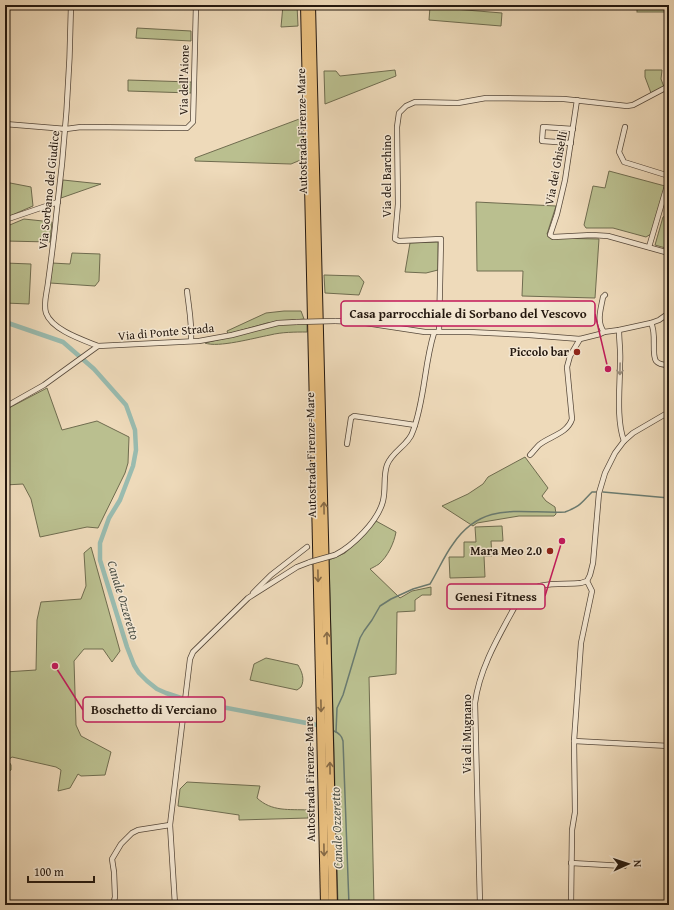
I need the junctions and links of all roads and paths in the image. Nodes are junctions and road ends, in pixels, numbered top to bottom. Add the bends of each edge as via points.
1 (71, 5) edge
2 (196, 5) edge
3 (305, 5) edge
4 (311, 5) edge
5 (669, 86) edge
6 (577, 100) junction
7 (5, 124) edge
8 (625, 127) dead end
9 (66, 129) junction
10 (573, 130) junction
11 (571, 143) junction
12 (669, 176) edge
13 (669, 180) edge
14 (58, 202) junction
15 (5, 220) edge
16 (649, 247) junction
17 (669, 253) edge
18 (187, 290) dead end
19 (605, 295) dead end
20 (669, 313) edge
21 (651, 322) junction
22 (619, 330) junction
23 (604, 332) junction
24 (436, 333) junction
25 (580, 339) junction
26 (192, 341) junction
27 (98, 346) junction
28 (669, 365) edge
29 (5, 407) edge
30 (669, 412) edge
31 (416, 425) junction
32 (624, 440) junction
33 (347, 444) dead end
34 (530, 455) dead end
35 (306, 546) dead end
36 (587, 580) junction
37 (248, 598) junction
38 (574, 741) junction
39 (669, 746) edge
40 (170, 825) junction
41 (571, 863) junction
42 (624, 866) dead end
43 (113, 905) edge
44 (175, 905) edge
45 (326, 905) edge
46 (333, 905) edge
47 (480, 905) edge
48 (571, 905) edge

1 - 9 street, Via Sorbano del Giudice
2 - 9 street, Via dell'Aione via 193,122 187,128
3 -> 45 highway, Autostrada Firenze-Mare
46 -> 4 highway, Autostrada Firenze-Mare
5 - 6 street via 628,106
6 - 10 street, Via dei Ghiselli
6 - 24 street, Via del Barchino via 486,98 458,103 415,102 399,113 395,239 441,239
7 - 9 street, Via dell'Aione
8 - 12 street via 620,152 624,162
9 - 14 street, Via Sorbano del Giudice
10 - 11 street, Via dei Ghiselli
10 - 11 street via 543,127 542,141
11 - 16 street, Via dei Ghiselli via 557,214 550,235 608,236
13 - 16 street
14 - 15 street
14 - 27 street, Via Sorbano del Giudice via 46,312 55,325
16 - 17 street
18 - 26 street
19 - 23 street via 599,317 599,325
20 - 21 street, Via di Ponte Strada
21 - 22 street, Via di Ponte Strada
21 - 28 street via 654,328 656,361
22 - 23 street, Via di Ponte Strada
22 -> 32 street via 620,423
23 - 25 street, Via di Ponte Strada
24 - 25 street, Via di Ponte Strada
24 - 26 street, Via di Ponte Strada, bridge via 359,322 297,322 278,323 232,335
24 - 31 street via 428,350
25 - 34 street via 567,367 572,419 570,424 565,430 540,444
26 - 27 street, Via di Ponte Strada
27 - 29 street via 44,386
30 - 32 street
31 - 33 street via 354,416 351,418
31 - 37 street, bridge via 407,443 388,462 383,501 379,511 350,546 335,555 297,567
32 - 36 street via 602,482 593,563
35 - 37 street
36 - 38 street via 592,591 581,643
36 - 47 street, Via di Mugnano via 581,583 537,586 527,590 520,597 482,671 475,703
37 - 40 street via 193,652 190,659
38 - 39 street
38 - 41 street via 575,812
40 - 43 street via 138,830 120,844 112,859 115,897
40 - 44 street
41 - 42 street
41 - 48 street

